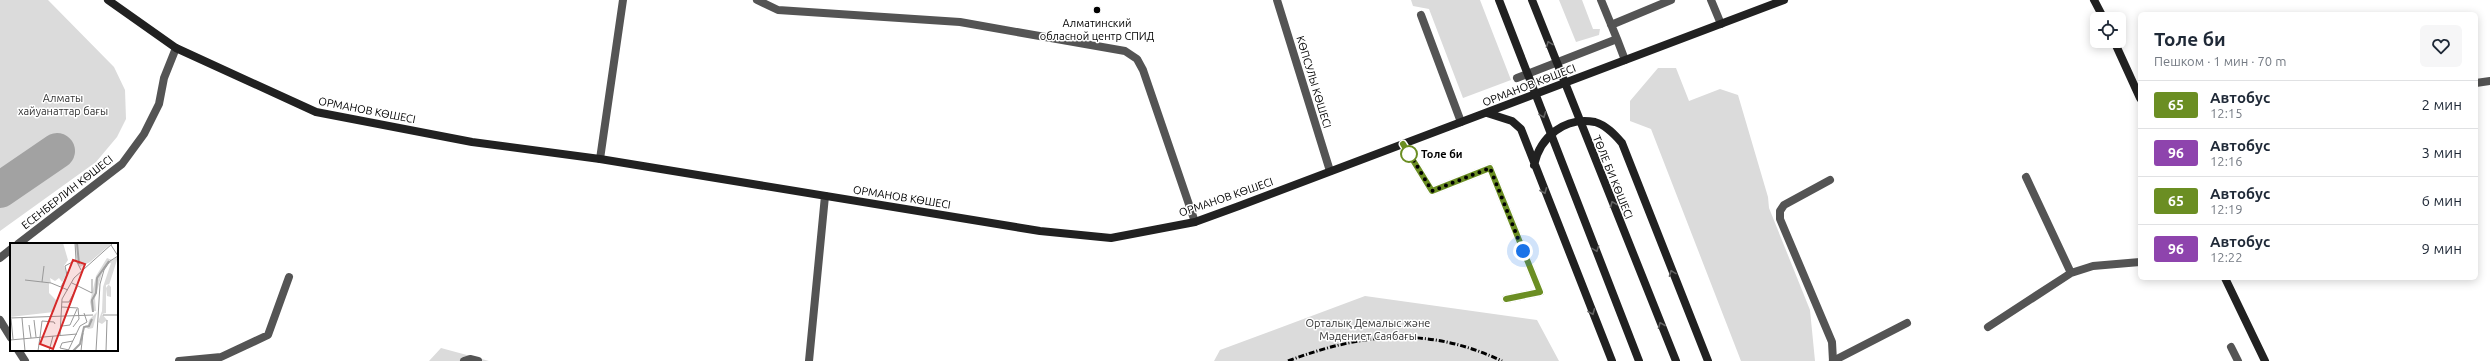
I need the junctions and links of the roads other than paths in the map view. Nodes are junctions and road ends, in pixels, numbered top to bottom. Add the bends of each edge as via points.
1 (108, 0) edge
2 (623, 0) edge
3 (757, 0) edge
4 (1278, 0) edge
5 (1499, 0) edge
6 (1532, 0) edge
7 (1601, 0) edge
8 (1671, 0) edge
9 (1711, 0) edge
10 (1784, 0) edge
11 (2094, 0) edge
12 (2100, 12) edge
13 (1421, 15) dead end
14 (1721, 24) junction
15 (1611, 25) junction
16 (1617, 39) junction
17 (176, 48) junction
18 (2117, 48) edge
19 (1625, 60) junction
20 (1518, 78) dead end
21 (2490, 82) edge
22 (2478, 83) edge
23 (2138, 94) edge
24 (1486, 113) junction
25 (1461, 122) junction
26 (1403, 144) junction
27 (600, 159) junction
28 (1534, 165) junction
29 (1330, 171) junction
30 (2026, 177) dead end
31 (1830, 180) dead end
32 (825, 196) junction
33 (1195, 222) junction
34 (19, 243) edge
35 (10, 250) edge
36 (0, 258) edge
37 (2138, 262) edge
38 (2071, 273) junction
39 (288, 277) dead end
40 (2226, 280) edge
41 (1506, 299) dead end
42 (0, 320) edge
43 (1907, 323) dead end
44 (1988, 327) dead end
45 (10, 336) edge
46 (2231, 347) dead end
47 (19, 351) edge
48 (25, 361) edge
49 (179, 361) edge
50 (464, 361) edge
51 (478, 361) edge
52 (809, 361) edge
53 (1612, 361) edge
54 (1639, 361) edge
55 (1676, 361) edge
56 (1708, 361) edge
57 (1833, 361) edge
58 (2238, 361) edge
59 (2265, 361) edge

1 - 17 street, ОРМАНОВ КӨШЕСІ
2 - 27 street
3 - 33 street via 778,10 960,22 1125,51 1137,59 1143,70
4 - 29 street, КӨПСУЛЫ КӨШЕСІ
5 -> 54 street, bridge
55 -> 6 street, ТӨЛЕ БИ КӨШЕСІ, bridge
7 - 15 street
8 - 15 street
9 - 14 street
10 - 14 street, ОРМАНОВ КӨШЕСІ
11 - 12 street
13 - 25 street
14 - 19 street, ОРМАНОВ КӨШЕСІ
15 - 16 street
16 - 19 street
16 - 20 street
17 - 27 street, ОРМАНОВ КӨШЕСІ via 316,112 472,142
17 - 34 street, ЕСЕНБЕРЛИН КӨШЕСІ via 164,78 159,104 144,134 122,164
18 - 23 street
19 - 24 street, ОРМАНОВ КӨШЕСІ
21 - 22 street
24 - 25 street, ОРМАНОВ КӨШЕСІ
24 - 28 street via 1500,115 1520,129
25 - 26 street, ОРМАНОВ КӨШЕСІ
26 - 29 street, ОРМАНОВ КӨШЕСІ
26 - 41 street via 1432,191 1490,168 1540,292
27 - 32 street, ОРМАНОВ КӨШЕСІ
28 -> 53 street
56 -> 28 street via 1622,143 1611,131 1596,122 1574,122 1557,129 1546,139 1537,153
29 - 33 street, ОРМАНОВ КӨШЕСІ
30 - 38 street
31 - 57 street via 1784,205 1780,211 1780,219 1832,342
32 - 33 street, ОРМАНОВ КӨШЕСІ via 1040,231 1111,238
32 - 52 street
35 - 36 street
37 - 38 street via 2093,266
38 - 44 street
39 - 49 street via 268,335 221,357
40 - 59 street
42 - 45 street
43 - 57 street
46 - 58 street
47 - 48 street
50 - 51 street

